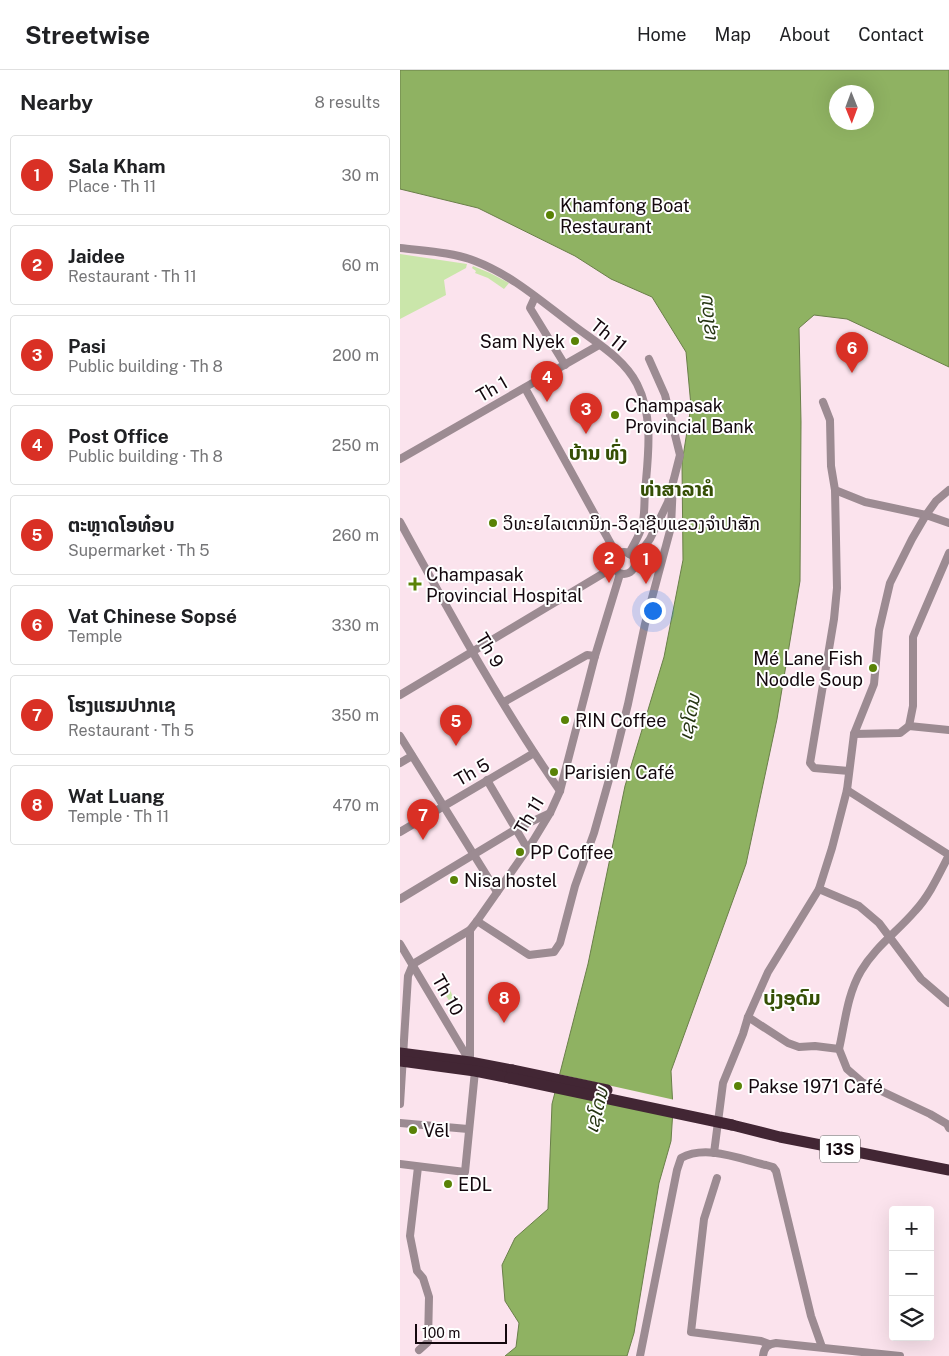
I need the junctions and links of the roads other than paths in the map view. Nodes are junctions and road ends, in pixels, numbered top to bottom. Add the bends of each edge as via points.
1 (400, 248) edge
2 (535, 297) junction
3 (599, 344) junction
4 (649, 359) dead end
5 (564, 365) junction
6 (525, 388) junction
7 (823, 402) dead end
8 (400, 459) edge
9 (673, 482) junction
10 (835, 490) junction
11 (949, 490) edge
12 (926, 515) junction
13 (400, 522) edge
14 (949, 523) edge
15 (949, 554) edge
16 (617, 555) junction
17 (632, 557) junction
18 (614, 567) junction
19 (620, 574) junction
20 (473, 651) junction
21 (595, 656) junction
22 (400, 694) edge
23 (504, 702) junction
24 (909, 726) junction
25 (949, 729) edge
26 (854, 734) junction
27 (400, 736) edge
28 (534, 753) junction
29 (412, 756) junction
30 (400, 762) edge
31 (849, 771) junction
32 (487, 780) junction
33 (847, 790) junction
34 (560, 791) junction
35 (443, 806) junction
36 (550, 813) junction
37 (516, 829) junction
38 (400, 832) edge
39 (527, 848) junction
40 (949, 855) edge
41 (475, 856) junction
42 (818, 889) junction
43 (497, 892) junction
44 (400, 899) edge
45 (478, 922) junction
46 (470, 930) junction
47 (889, 937) junction
48 (400, 944) edge
49 (413, 964) junction
50 (404, 976) edge
51 (949, 1003) edge
52 (748, 1017) junction
53 (839, 1049) junction
54 (402, 1057) edge
55 (472, 1066) junction
56 (400, 1104) edge
57 (400, 1124) edge
58 (949, 1128) edge
59 (468, 1129) junction
60 (714, 1153) junction
61 (400, 1164) edge
62 (949, 1165) edge
63 (418, 1167) junction
64 (717, 1178) dead end
65 (769, 1344) junction
66 (822, 1347) junction
67 (419, 1350) dead end
68 (889, 1355) edge
69 (640, 1356) edge
70 (763, 1356) edge
71 (900, 1356) edge

1 - 2 street, Th 11 via 473,260 499,272
2 - 3 street, Th 11
2 - 5 street via 530,308
3 - 5 street, Th 1
3 - 17 street, Th 11 via 628,369 644,399 648,417 642,526
4 - 9 street via 665,395 680,455
5 - 6 street, Th 1
6 - 8 street, Th 1
6 - 16 street
7 - 10 street via 830,420
9 - 17 street via 668,502 650,539
9 - 45 street via 671,527 628,704 594,833 575,886 560,943 554,952 529,955
10 - 12 street via 865,502
10 - 31 street via 837,588 810,763 814,768
11 - 12 street
12 - 14 street
12 - 26 street via 890,583 879,630 874,684
13 - 20 street, Th 9
15 - 24 street via 913,637 913,706
16 - 17 street via 622,552
16 - 18 street
17 - 19 street via 635,564 632,571
18 - 19 street
18 - 20 street
19 - 21 street, Th 11
20 - 22 street
20 - 23 street, Th 9
21 - 23 street via 587,655
21 - 34 street, Th 11
23 - 28 street, Th 9
24 - 25 street
24 - 26 street via 900,733
26 - 31 street
27 - 29 street
28 - 32 street, Th 5
28 - 34 street, Th 9
29 - 30 street
29 - 35 street
31 - 33 street
32 - 35 street, Th 5
32 - 37 street
33 - 40 street
33 - 42 street
34 - 36 street, Th 11
35 - 38 street, Th 5
35 - 41 street
36 - 37 street
36 - 39 street, Th 11
37 - 39 street
37 - 41 street
39 - 43 street, Th 11
40 - 47 street via 925,899
41 - 43 street
41 - 44 street
42 - 47 street via 859,906 879,923
42 - 52 street via 768,972
43 - 45 street, Th 11
45 - 46 street, Th 11
46 - 49 street, Th 11
46 - 55 street
47 - 51 street via 921,979
47 - 53 street via 871,956 854,985
48 - 49 street, Th 10
49 - 50 street
49 - 55 street, Th 10
50 - 54 street
52 - 53 street via 788,1043
52 - 60 street via 723,1083
53 - 58 street via 847,1069 862,1082 913,1105
54 - 55 highway, 13S
54 - 56 street
55 - 59 street
55 - 62 highway, 13S, bridge
57 - 59 street
59 - 63 street via 465,1172
60 - 66 street via 766,1165 776,1171 810,1316
60 - 69 street via 700,1152 681,1158
61 - 63 street
63 - 67 street via 410,1236 417,1271 423,1278 429,1298 428,1342
64 - 65 street via 704,1219 691,1332
65 - 66 street
65 - 70 street
66 - 68 street
68 - 71 street

